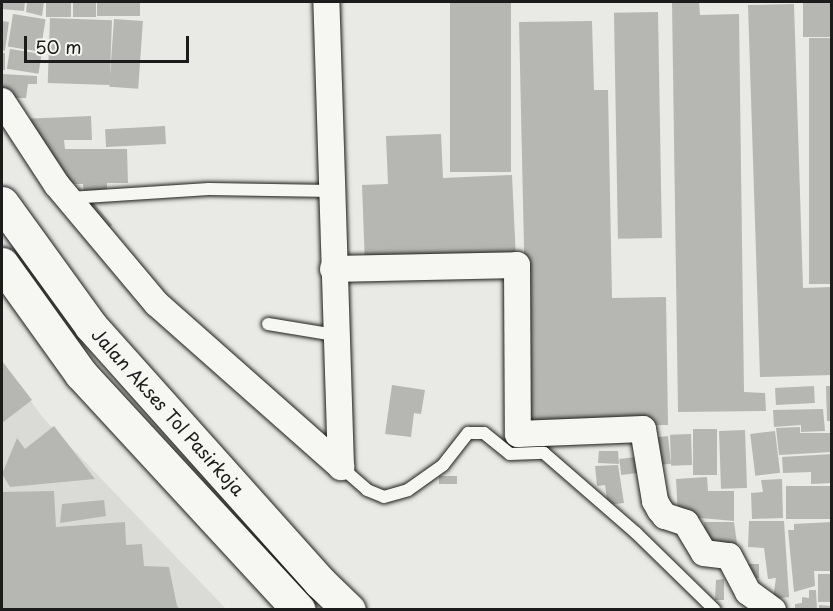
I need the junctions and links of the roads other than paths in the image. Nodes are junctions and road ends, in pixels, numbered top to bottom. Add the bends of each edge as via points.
1 (326, 2) edge
2 (2, 101) edge
3 (332, 191) junction
4 (68, 198) junction
5 (2, 203) edge
6 (2, 264) edge
7 (333, 269) junction
8 (268, 324) dead end
9 (335, 334) junction
10 (341, 467) junction
11 (299, 609) edge
12 (349, 609) edge
13 (715, 609) edge
14 (773, 609) edge

1 - 3 street
2 - 4 street
3 - 4 lane via 209,189
3 - 7 street
4 - 10 street via 157,304
5 - 12 highway, Jalan Akses Tol Pasirkoja via 91,326 320,582
6 - 11 highway, Jalan Akses Tol Pasirkoja via 81,374
7 - 9 street
7 - 14 street via 517,265 518,434 643,429 655,501 660,510 665,516 686,523 704,553 729,556 748,592
8 - 9 lane
9 - 10 street
10 - 13 lane via 367,490 384,497 408,490 443,465 472,432 484,433 510,454 544,453

